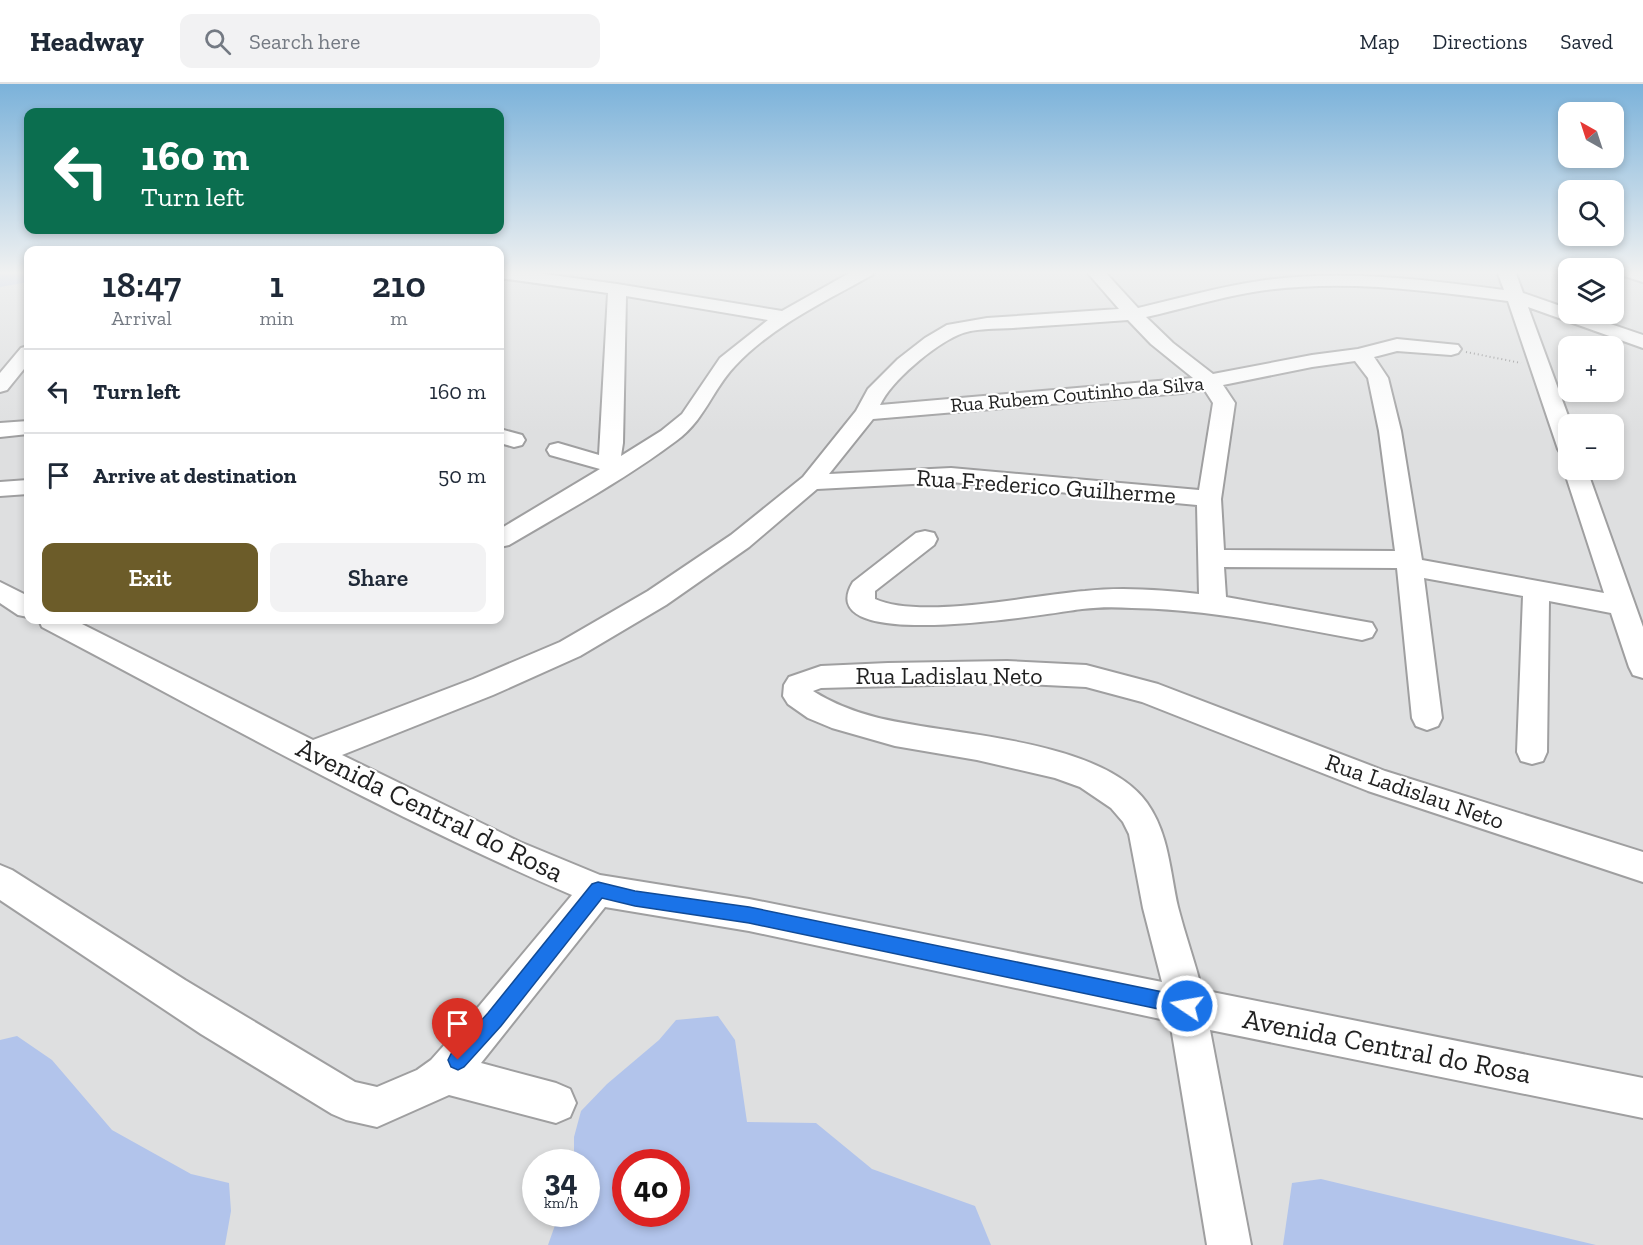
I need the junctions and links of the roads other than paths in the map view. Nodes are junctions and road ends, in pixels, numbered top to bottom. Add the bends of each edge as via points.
1 (616, 325) edge
2 (773, 325) edge
3 (979, 325) edge
4 (1145, 325) edge
5 (1527, 325) edge
6 (1596, 325) edge
7 (1643, 342) edge
8 (1451, 349) road end
9 (1359, 355) junction
10 (24, 356) edge
11 (24, 357) edge
12 (0, 362) edge
13 (1210, 382) junction
14 (0, 386) edge
15 (866, 413) junction
16 (1558, 417) edge
17 (24, 428) edge
18 (0, 429) edge
19 (558, 450) dead end
20 (612, 466) junction
21 (1579, 480) edge
22 (811, 482) junction
23 (24, 487) edge
24 (0, 489) edge
25 (1209, 499) junction
26 (504, 537) edge
27 (925, 539) dead end
28 (1212, 558) junction
29 (1409, 564) junction
30 (1536, 590) junction
31 (1213, 604) junction
32 (1621, 605) junction
33 (60, 624) edge
34 (1362, 630) dead end
35 (1643, 667) edge
36 (1427, 718) dead end
37 (1532, 752) dead end
38 (311, 754) junction
39 (1643, 867) edge
40 (0, 881) edge
41 (598, 890) junction
42 (1187, 1006) junction
43 (445, 1074) junction
44 (1643, 1098) edge
45 (555, 1103) dead end
46 (1229, 1245) edge

1 - 20 street
2 - 20 street via 727,362 690,418 647,452
3 - 15 street via 954,329 932,342 875,393
4 - 13 street via 1162,344
5 - 16 street
6 - 7 street
8 - 9 street, Rua Rubem Coutinho da Silva via 1397,345
9 - 13 street, Rua Rubem Coutinho da Silva
9 - 29 street via 1378,378 1390,431
10 - 12 street
11 - 14 street
13 - 15 street, Rua Rubem Coutinho da Silva
13 - 25 street via 1224,403 1224,414
15 - 22 street
17 - 18 street
19 - 20 street
20 - 26 street via 561,504
21 - 32 street
22 - 25 street, Rua Frederico Guilherme via 951,475
22 - 38 street via 740,541 657,598 570,650
23 - 24 street
25 - 28 street
27 - 31 street via 862,588 858,594 863,605 878,612 924,616 981,614 1086,600
28 - 29 street
28 - 31 street
29 - 30 street
29 - 36 street
30 - 32 street
30 - 37 street
31 - 34 street
32 - 35 street
33 - 38 street, Avenida Central do Rosa
38 - 41 street, Avenida Central do Rosa via 508,852
39 - 42 street, Rua Ladislau Neto via 1379,782 1148,692 1086,676 1007,672 821,676 799,685 798,696 818,710 870,729 1073,769 1120,797 1135,813 1146,837
40 - 43 street via 172,995 346,1100 377,1107
41 - 42 street, Avenida Central do Rosa via 749,915
41 - 43 street
42 - 44 street, Avenida Central do Rosa
42 - 46 street
43 - 45 street

